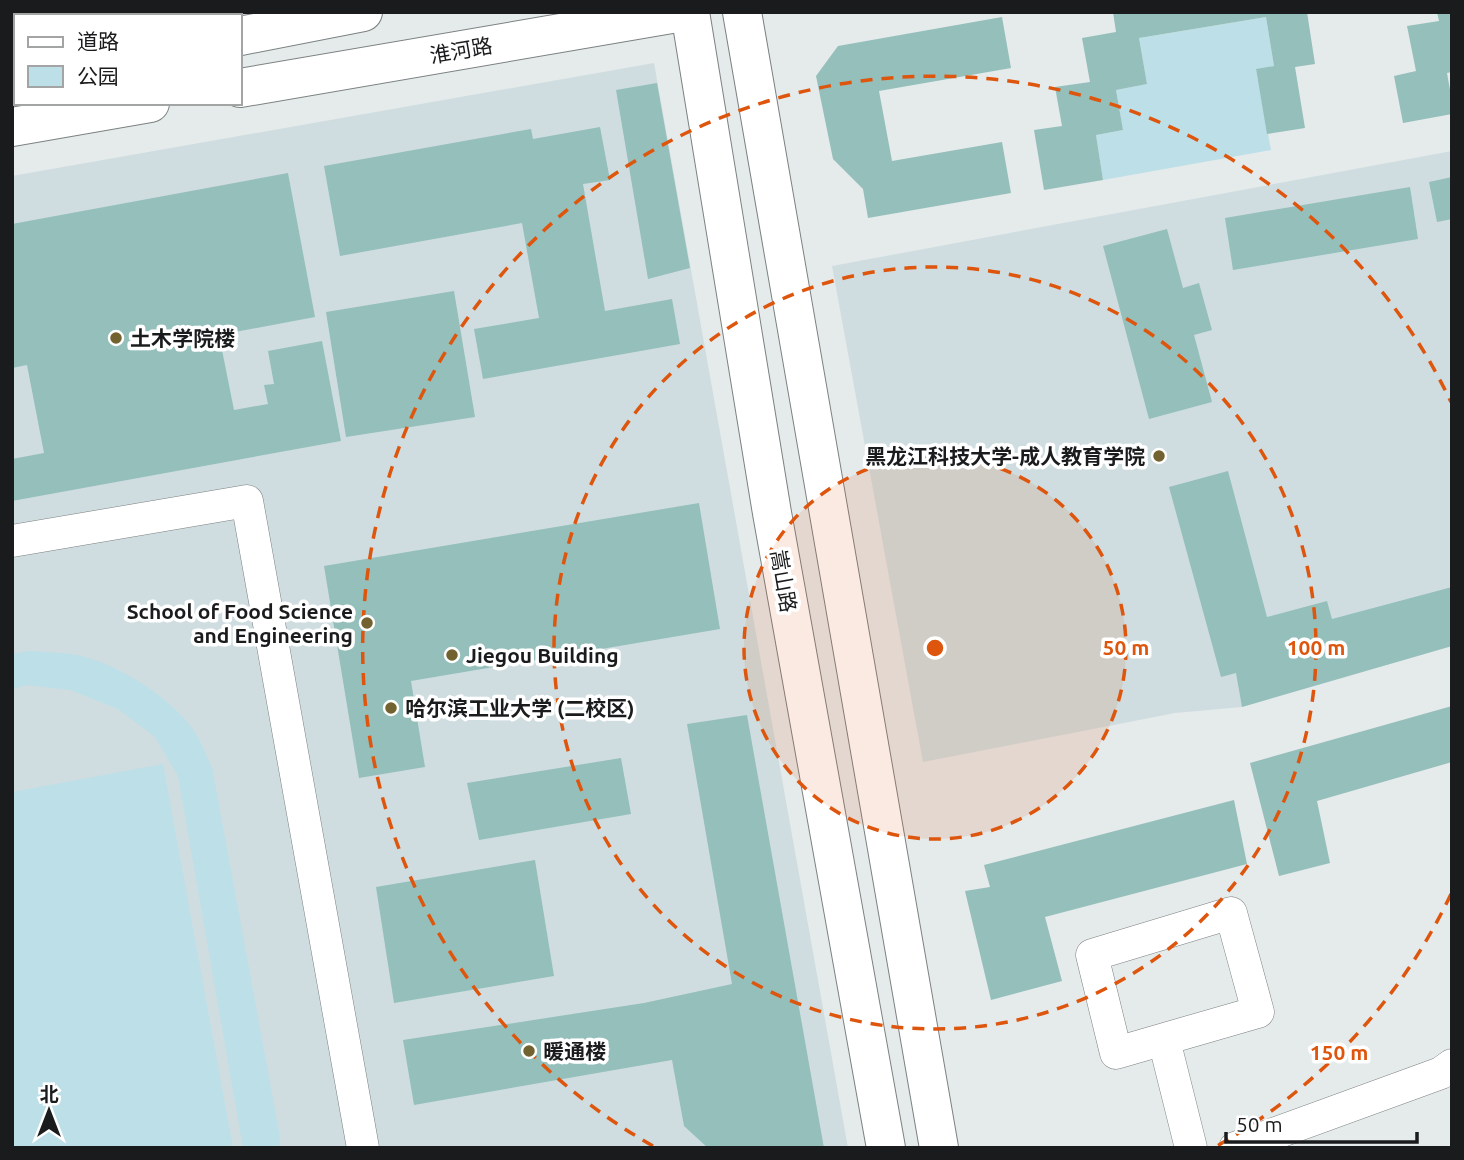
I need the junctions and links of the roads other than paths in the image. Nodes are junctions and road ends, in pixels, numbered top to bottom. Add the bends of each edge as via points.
1 (363, 12) edge
2 (683, 12) edge
3 (690, 12) edge
4 (742, 12) edge
5 (242, 36) edge
6 (242, 88) edge
7 (139, 105) edge
8 (19, 126) edge
9 (12, 541) edge
10 (1164, 1040) junction
11 (1452, 1065) edge
12 (363, 1148) edge
13 (886, 1148) edge
14 (939, 1148) edge
15 (1191, 1148) edge
16 (1235, 1148) edge

1 - 5 main road
2 - 6 main road, 淮河路
3 - 13 main road, 嵩山路 via 772,513
4 - 14 main road
7 - 8 main road
9 - 12 street via 247,500
10 - 10 street via 1258,1012 1231,913 1091,955 1116,1053
10 - 15 street
11 - 16 street via 1441,1073

